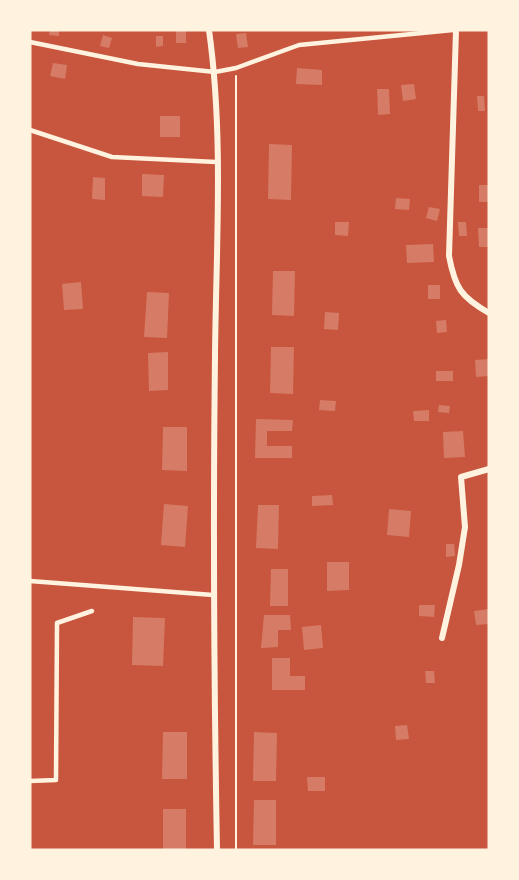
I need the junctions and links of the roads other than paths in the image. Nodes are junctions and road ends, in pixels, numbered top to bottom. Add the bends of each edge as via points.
1 (209, 30) edge
2 (455, 30) edge
3 (30, 42) edge
4 (215, 72) junction
5 (30, 130) edge
6 (216, 162) junction
7 (489, 313) edge
8 (489, 469) edge
9 (30, 581) edge
10 (213, 595) junction
11 (92, 611) dead end
12 (442, 638) dead end
13 (30, 782) edge
14 (217, 850) edge

1 - 4 street
2 - 4 lane via 299,45
2 - 7 street via 449,256 453,278 466,300
3 - 4 lane via 138,64
4 - 6 street
5 - 6 lane via 112,157
6 - 10 street
8 - 12 street via 461,477 465,527
9 - 10 lane
10 - 14 street
11 - 13 lane via 57,623 56,780

